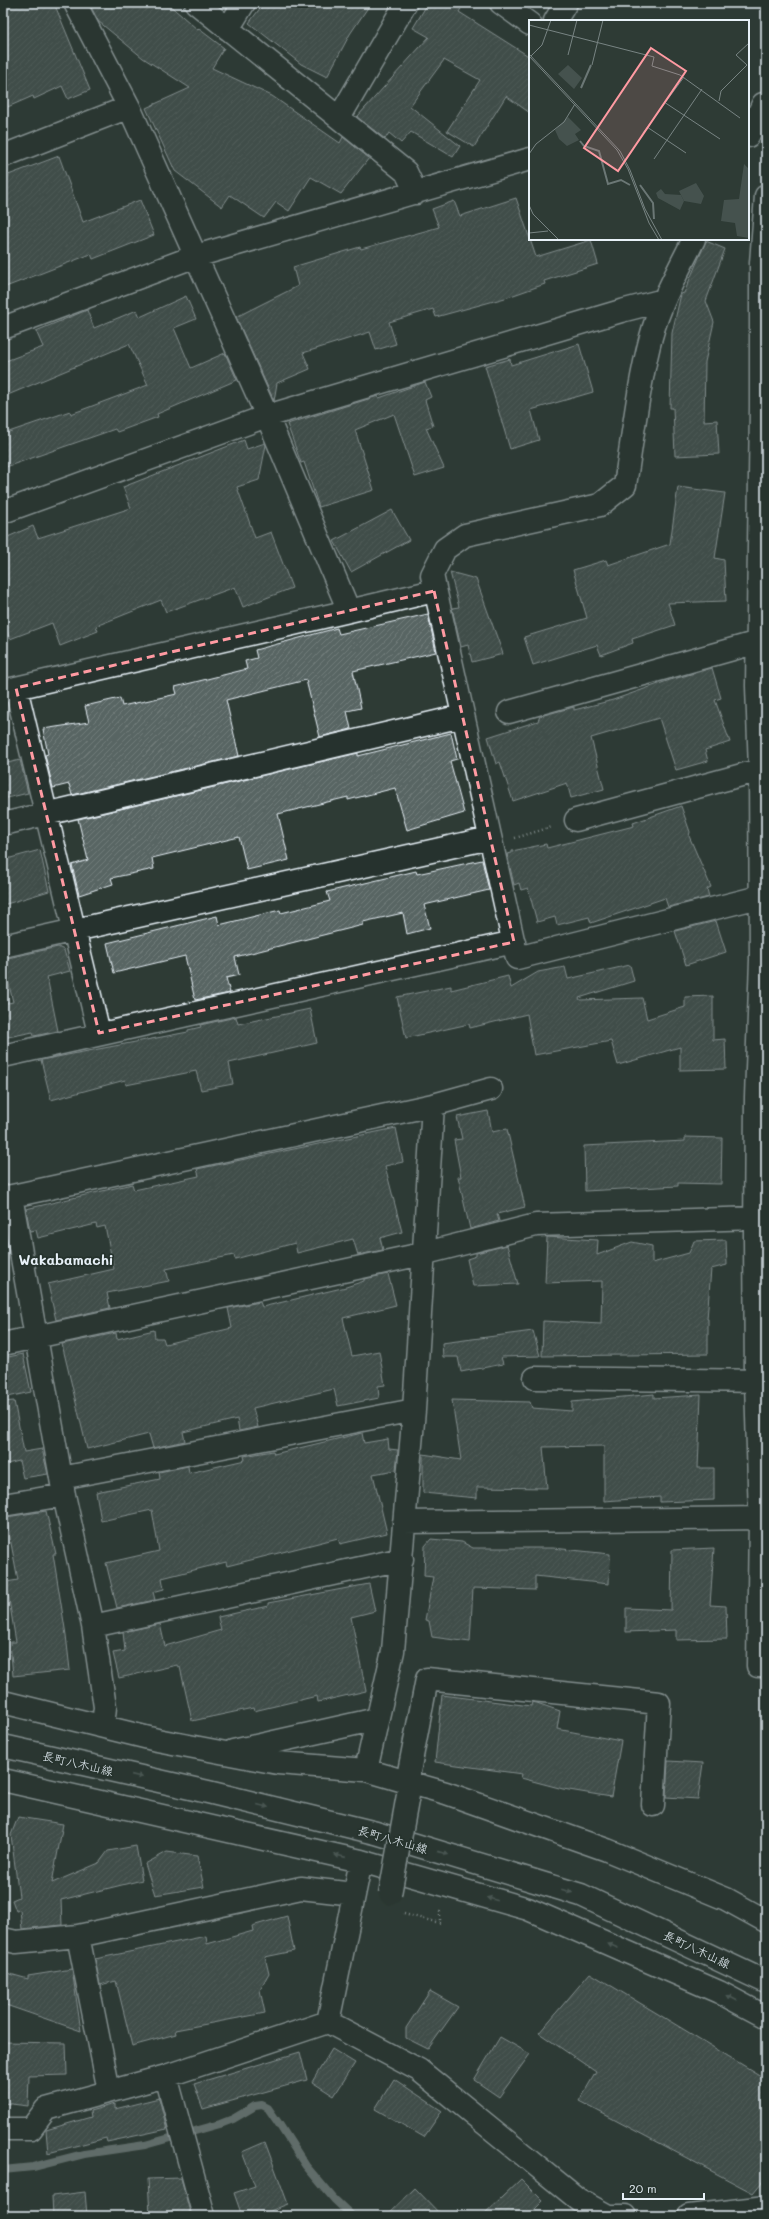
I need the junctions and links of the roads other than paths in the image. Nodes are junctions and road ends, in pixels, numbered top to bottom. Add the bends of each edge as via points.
1 (74, 3) edge
2 (196, 3) edge
3 (244, 3) edge
4 (406, 3) edge
5 (501, 3) edge
6 (566, 3) edge
7 (556, 20) edge
8 (529, 23) edge
9 (228, 29) junction
10 (759, 104) edge
11 (129, 108) junction
12 (339, 118) junction
13 (749, 133) edge
14 (3, 156) edge
15 (529, 159) edge
16 (416, 193) junction
17 (766, 196) edge
18 (694, 240) edge
19 (196, 256) junction
20 (763, 263) edge
21 (664, 300) junction
22 (3, 328) edge
23 (764, 407) edge
24 (267, 416) junction
25 (3, 512) edge
26 (762, 545) edge
27 (434, 591) junction
28 (349, 611) junction
29 (758, 642) junction
30 (761, 686) edge
31 (10, 690) edge
32 (509, 712) dead end
33 (462, 716) junction
34 (760, 770) junction
35 (46, 814) junction
36 (576, 820) road end
37 (763, 822) edge
38 (3, 824) edge
39 (491, 841) junction
40 (759, 896) junction
41 (72, 930) junction
42 (514, 942) junction
43 (3, 946) edge
44 (763, 960) edge
45 (99, 1033) junction
46 (3, 1056) edge
47 (491, 1088) dead end
48 (761, 1097) edge
49 (433, 1105) junction
50 (7, 1197) edge
51 (759, 1230) edge
52 (422, 1254) junction
53 (38, 1337) junction
54 (3, 1344) edge
55 (535, 1378) dead end
56 (761, 1381) edge
57 (414, 1410) junction
58 (63, 1486) junction
59 (3, 1505) edge
60 (763, 1518) edge
61 (404, 1522) junction
62 (402, 1559) junction
63 (93, 1626) junction
64 (766, 1666) edge
65 (3, 1702) edge
66 (377, 1719) junction
67 (103, 1726) junction
68 (3, 1746) edge
69 (224, 1753) junction
70 (366, 1770) junction
71 (3, 1780) edge
72 (409, 1787) junction
73 (653, 1805) dead end
74 (361, 1861) junction
75 (354, 1894) junction
76 (390, 1894) dead end
77 (766, 1921) edge
78 (78, 1936) junction
79 (3, 1939) edge
80 (766, 1982) edge
81 (766, 2017) edge
82 (328, 2022) junction
83 (166, 2076) junction
84 (109, 2091) junction
85 (3, 2129) edge
86 (766, 2207) edge
87 (204, 2216) edge
88 (626, 2216) edge
89 (689, 2216) edge

1 - 11 street
2 - 9 street
3 - 9 street
4 - 12 street
5 - 8 street
6 - 7 street
9 - 12 street
10 - 13 street
11 - 14 street
11 - 19 street
12 - 16 street via 406,172
15 - 16 street
16 - 19 street
17 - 20 street
18 - 21 street
19 - 22 street
19 - 24 street
20 - 23 street
21 - 24 street
21 - 27 street via 651,336 640,388 625,486 600,505 465,535 445,549 432,575
23 - 26 street
24 - 25 street
24 - 28 street
26 - 29 street
27 - 28 street
27 - 33 street
28 - 31 street
29 - 30 street
29 - 32 street
30 - 34 street
31 - 35 street
33 - 35 street
33 - 39 street
34 - 36 street
34 - 37 street
35 - 38 street
35 - 41 street
37 - 40 street
39 - 41 street
39 - 42 street
40 - 42 street via 517,958
40 - 44 street
41 - 43 street
41 - 45 street
42 - 45 street
44 - 48 street
45 - 46 street
47 - 49 street
48 - 51 street
49 - 50 street
49 - 52 street
50 - 53 street
51 - 52 street via 536,1225
51 - 56 street
52 - 53 street
52 - 57 street
53 - 54 street
53 - 58 street
55 - 56 street
56 - 60 street
57 - 58 street
57 - 61 street
58 - 59 street
58 - 63 street
60 - 61 street
60 - 64 street via 758,1666
61 - 62 street
62 - 63 street
62 - 66 street via 392,1651
63 - 67 street via 105,1708
65 - 67 street
66 - 69 street
66 - 70 street
67 - 69 street
68 -> 80 street, 長町八木山線 via 376,1833 580,1895
69 - 70 street via 278,1763
70 - 72 street
74 -> 71 street
72 - 73 street via 427,1678 659,1703
72 - 76 street, bridge
72 - 77 street via 446,1793 607,1850 726,1899
74 - 75 street
81 -> 74 street via 719,1992 528,1909
75 - 78 street via 301,1888
75 - 82 street
78 - 79 street via 16,1942
78 - 84 street
82 - 83 street
82 - 88 street via 419,2070 579,2200 608,2216
83 - 84 street
83 - 87 street via 181,2122
84 - 85 street via 46,2109 31,2129
86 - 89 street

